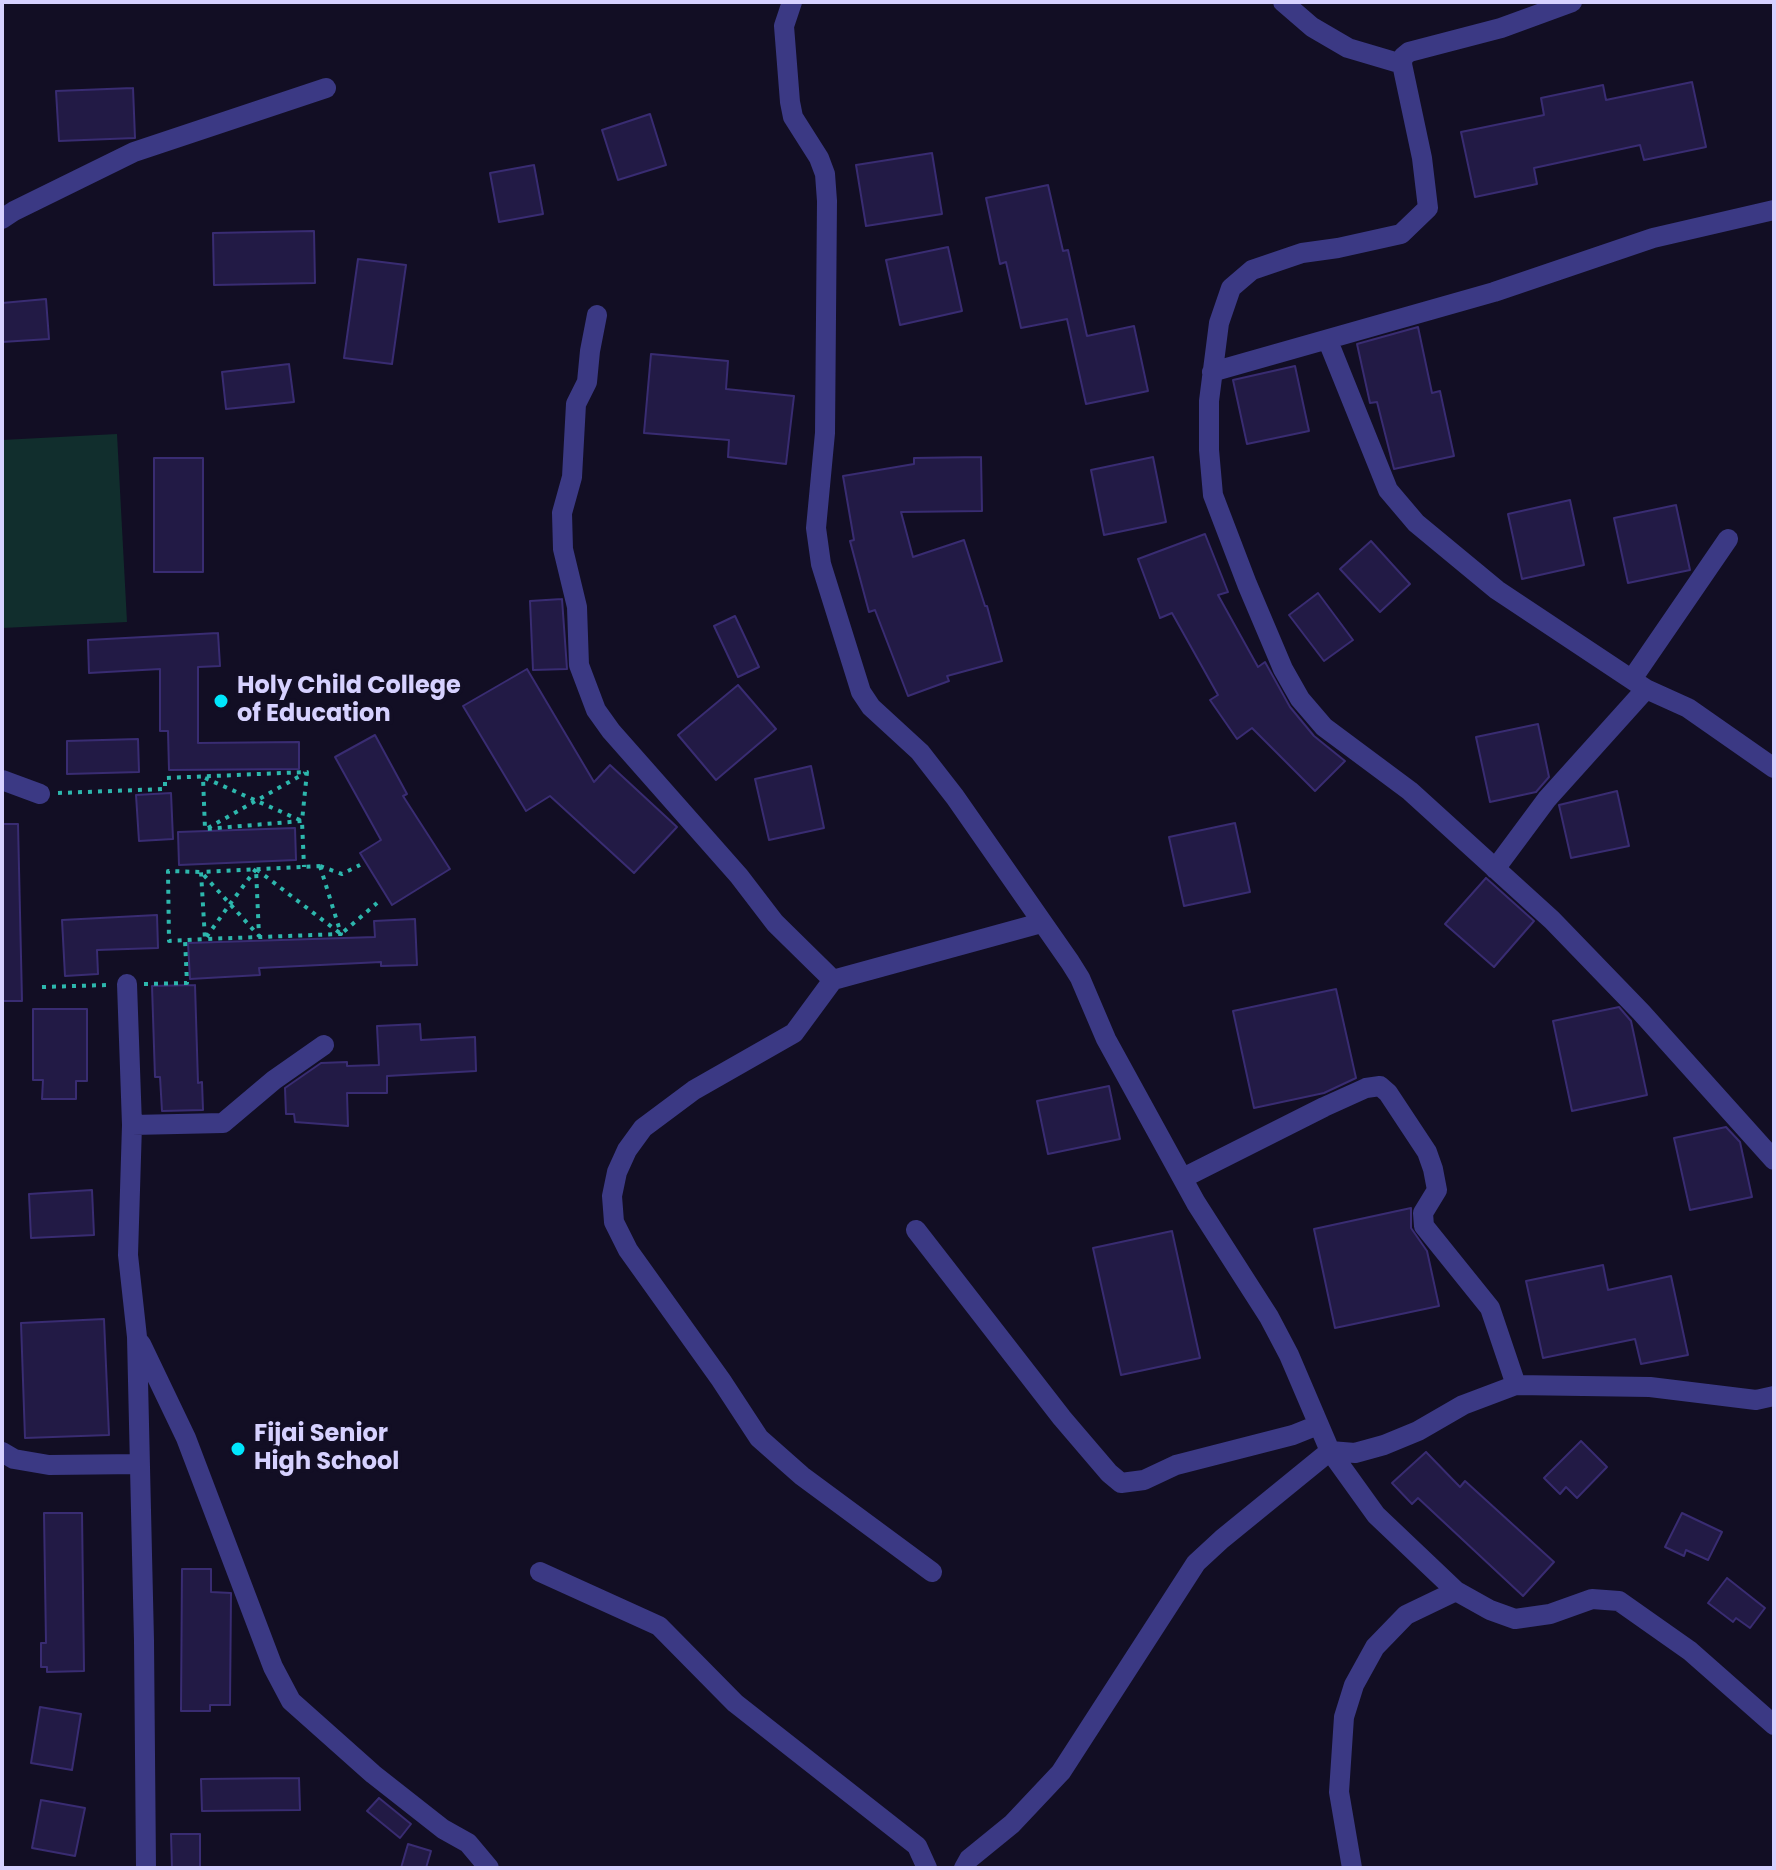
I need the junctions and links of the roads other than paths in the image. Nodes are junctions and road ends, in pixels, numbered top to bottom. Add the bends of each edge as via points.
1 (792, 2) edge
2 (1283, 2) edge
3 (1572, 2) edge
4 (1402, 64) junction
5 (326, 88) dead end
6 (6, 209) edge
7 (1774, 210) edge
8 (597, 315) dead end
9 (1328, 341) junction
10 (1212, 372) junction
11 (1728, 539) dead end
12 (1639, 684) junction
13 (1774, 768) edge
14 (2, 780) edge
15 (40, 794) road end
16 (1495, 869) junction
17 (1041, 923) junction
18 (833, 980) junction
19 (127, 984) dead end
20 (324, 1045) dead end
21 (132, 1125) junction
22 (1774, 1160) edge
23 (1183, 1178) junction
24 (916, 1230) dead end
25 (137, 1337) junction
26 (1516, 1385) junction
27 (1774, 1396) edge
28 (1318, 1425) junction
29 (1330, 1451) junction
30 (2, 1452) edge
31 (140, 1464) junction
32 (540, 1572) dead end
33 (932, 1572) dead end
34 (1456, 1591) junction
35 (1774, 1725) edge
36 (146, 1868) edge
37 (489, 1868) edge
38 (927, 1868) edge
39 (964, 1868) edge
40 (1352, 1868) edge

1 - 17 street via 784,26 790,102 825,174 827,201 825,433 816,528 821,564 861,692 946,785
2 - 4 street via 1348,48
3 - 4 street via 1501,28 1409,52
4 - 10 street via 1428,208 1401,234 1302,253 1252,270 1231,288 1223,308
5 - 6 street via 134,152
7 - 9 street via 1653,238
8 - 18 street via 587,382 576,404 572,477 562,513 586,689 596,710 645,772 775,923
9 - 10 street
9 - 12 street via 1388,490 1416,523 1497,590
10 - 16 street via 1213,495 1300,699 1324,727 1410,791
11 - 12 street
12 - 13 street via 1688,708
12 - 16 street
14 - 15 street
16 - 22 street via 1641,1012
17 - 18 street
17 - 23 street via 1080,978 1106,1039
18 - 33 street via 794,1033 694,1090 643,1128 617,1172 614,1222 759,1438
19 - 21 street
20 - 21 street via 223,1123
21 - 25 street via 128,1255
23 - 26 street via 1324,1107 1380,1086 1427,1152 1433,1169 1437,1190 1423,1213 1424,1226 1490,1308
23 - 28 street via 1269,1317
24 - 28 street via 1062,1418 1121,1483
25 - 31 street
25 - 37 street via 186,1438 273,1667 291,1701 373,1774 468,1843
26 - 27 street via 1650,1387 1756,1400
26 - 29 street via 1384,1445 1355,1453
28 - 29 street
29 - 34 street via 1376,1515
29 - 39 street via 1196,1563 1061,1772
30 - 31 street via 49,1465
31 - 36 street
32 - 38 street via 659,1626 735,1703 917,1846
34 - 35 street via 1515,1619 1592,1599 1619,1601 1690,1651
34 - 40 street via 1406,1615 1375,1647 1354,1685 1344,1717 1339,1792

